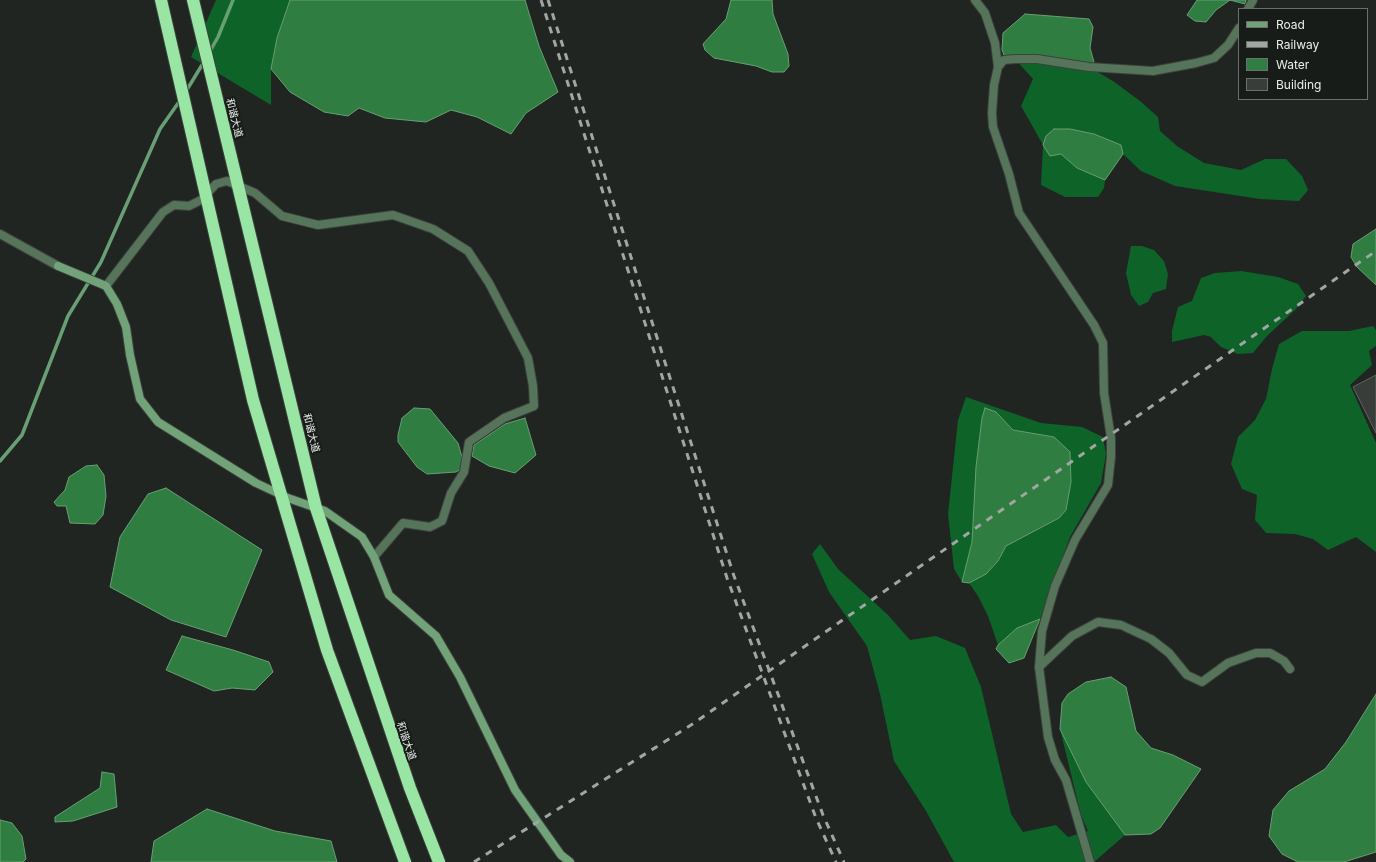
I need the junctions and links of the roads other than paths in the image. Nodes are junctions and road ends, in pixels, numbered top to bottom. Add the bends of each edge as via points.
1 (161, 0) edge
2 (193, 0) edge
3 (975, 0) edge
4 (1238, 30) edge
5 (998, 67) junction
6 (238, 186) junction
7 (0, 234) edge
8 (106, 286) junction
9 (316, 508) junction
10 (374, 557) junction
11 (1039, 666) junction
12 (1290, 669) dead end
13 (405, 862) edge
14 (439, 862) edge
15 (570, 862) edge
16 (1090, 862) edge

1 - 13 highway via 253,400 327,650
2 - 6 highway, 和谐大道
3 - 5 street via 985,13 995,43
4 - 5 street via 1228,45 1214,58 1177,68 1153,71 1109,69 1037,59 1004,60
5 - 11 street via 994,85 993,127 1019,214 1094,325 1103,343 1104,393 1111,438 1108,485 1075,540 1055,586 1042,631
6 - 8 street via 227,181 216,184 201,200 189,206 174,205 163,212
6 - 9 highway, 和谐大道
6 - 10 street via 255,193 282,216 318,225 392,216 433,229 468,251 489,283 528,358 534,406 504,418 469,442 464,472 450,493 442,521 430,527 403,523
7 - 8 street via 58,266
8 - 9 street via 126,327 140,400 158,422 256,483
9 - 10 street via 325,511 362,537
9 - 14 highway, 和谐大道 via 407,781
10 - 15 street via 389,595 436,636 460,677 515,790 561,855
11 - 12 street via 1072,636 1098,622 1121,624 1151,639 1169,654 1187,675 1202,682 1228,663 1256,653 1270,653 1284,661
11 - 16 street via 1048,737 1054,760 1066,780

